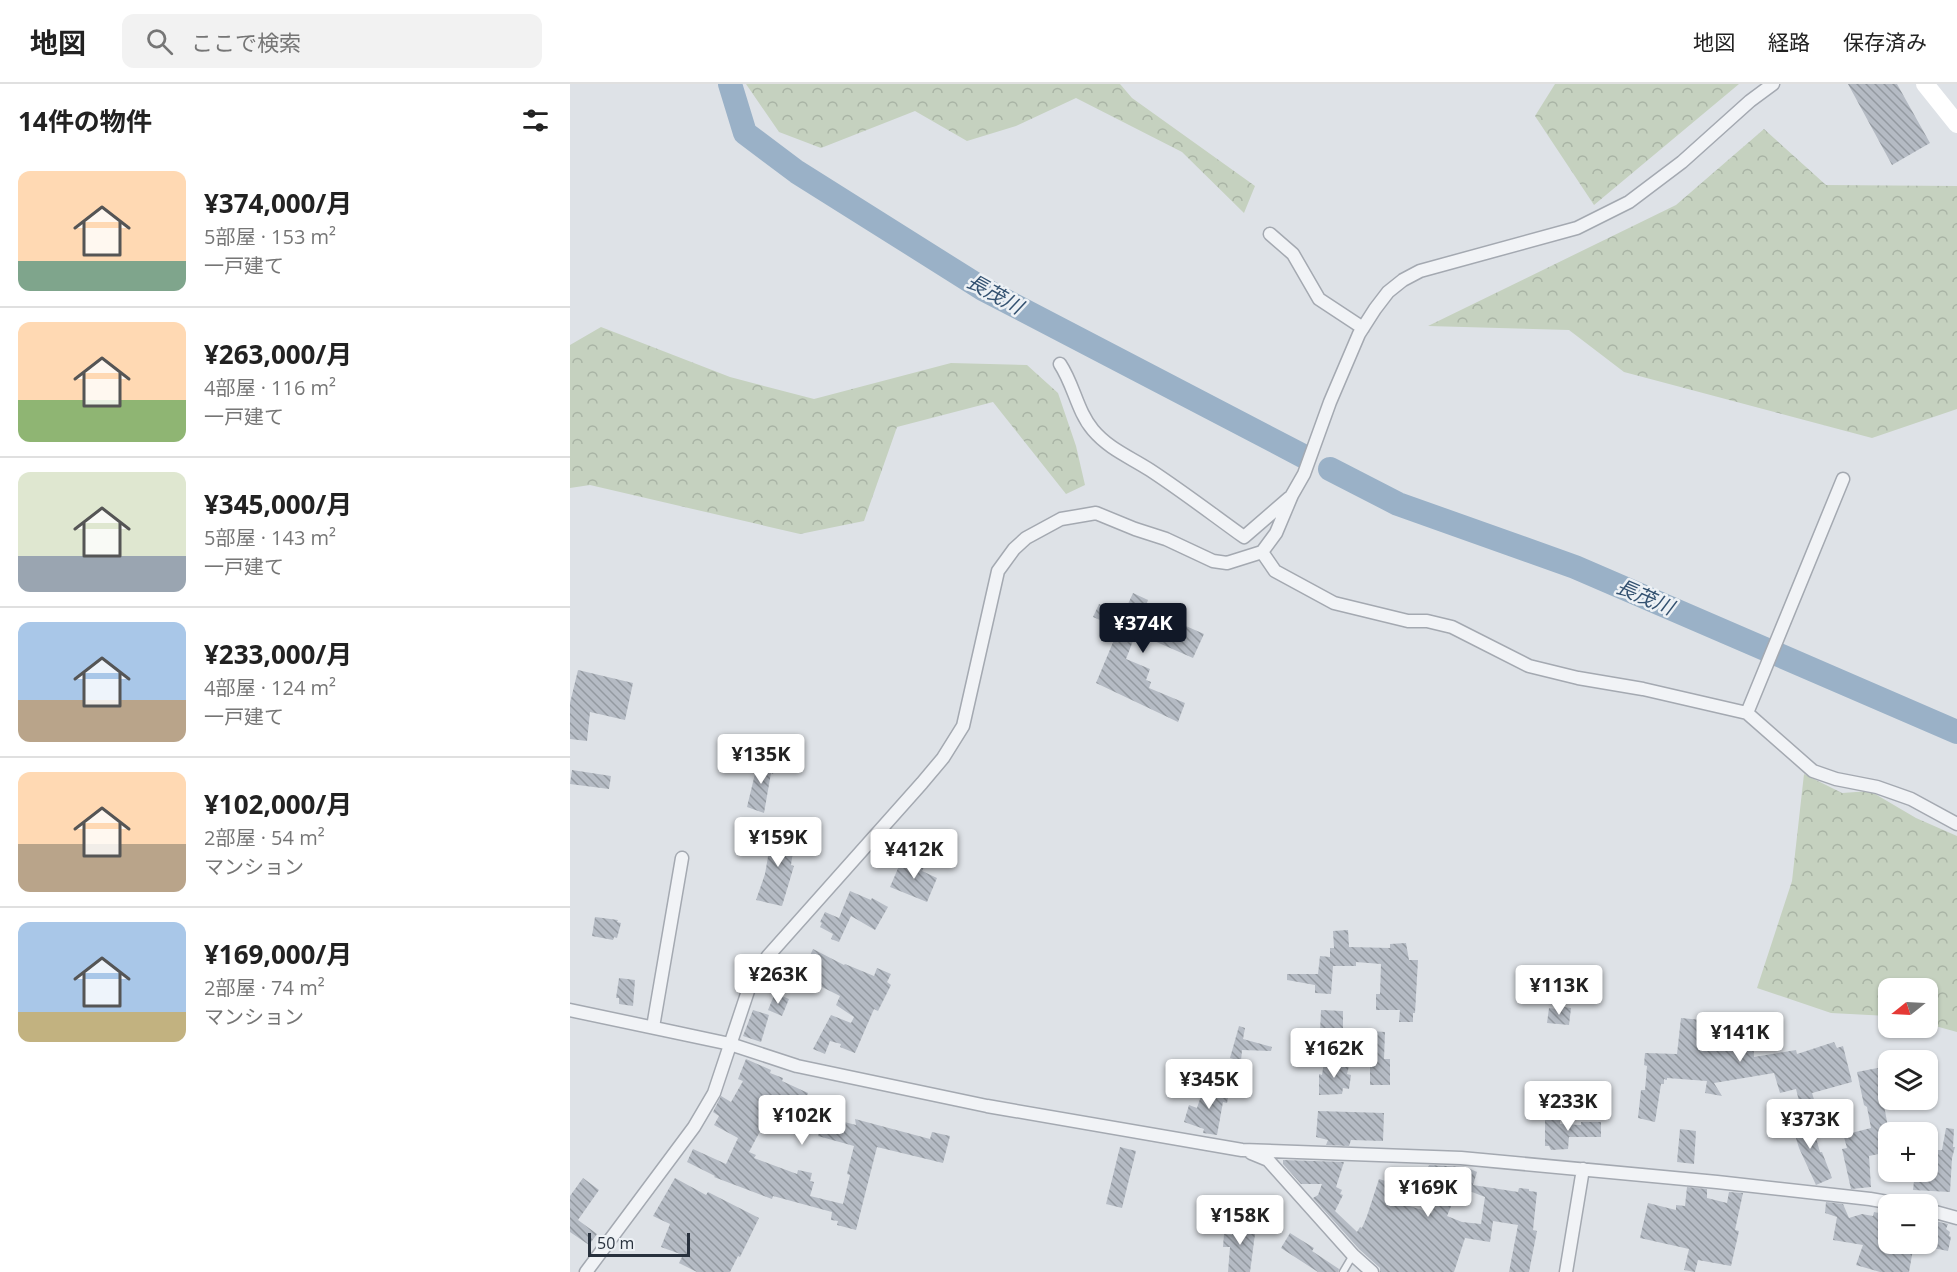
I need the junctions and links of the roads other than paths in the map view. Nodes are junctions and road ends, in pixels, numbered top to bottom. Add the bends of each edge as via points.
1 (1773, 84) edge
2 (1925, 84) edge
3 (1957, 124) edge
4 (1270, 234) dead end
5 (1363, 328) junction
6 (1060, 364) dead end
7 (1843, 479) dead end
8 (1292, 495) junction
9 (1262, 552) junction
10 (1747, 713) junction
11 (1957, 824) edge
12 (682, 858) dead end
13 (570, 1010) edge
14 (653, 1028) junction
15 (730, 1044) junction
16 (1242, 1150) junction
17 (1583, 1169) junction
18 (1878, 1201) edge
19 (1938, 1213) edge
20 (1957, 1218) edge
21 (1353, 1255) junction
22 (586, 1272) edge
23 (1343, 1272) edge
24 (1372, 1272) edge
25 (1566, 1272) edge

1 - 5 street via 1629,202 1577,228 1420,271 1388,292
2 - 3 main road
4 - 5 street via 1293,254 1319,299
5 - 8 street
6 - 8 street via 1093,430 1112,448 1149,469 1244,537
7 - 10 street
8 - 9 street via 1276,533
9 - 10 street via 1275,571 1335,603 1452,627 1529,666
9 - 15 street via 1227,563 1214,561 1166,538 1096,513 1061,519 1014,549 998,571 963,726 922,783 768,956 750,985
10 - 11 street via 1813,771 1900,795
12 - 14 street
13 - 14 street
14 - 15 street
15 - 16 street via 797,1066 987,1106
15 - 22 street via 714,1093 694,1127
16 - 17 street via 1461,1158
16 - 21 street via 1268,1160
17 - 18 street
17 - 25 street
19 - 20 street
21 - 23 lane
21 - 24 street

